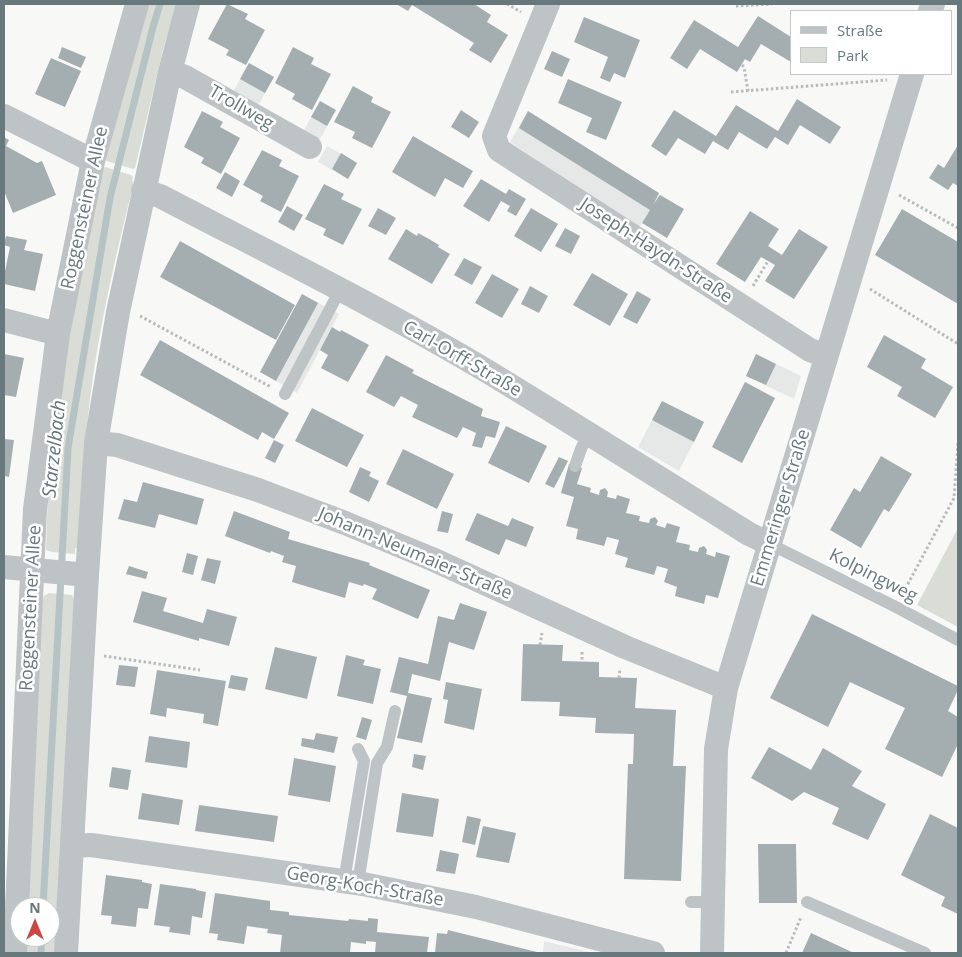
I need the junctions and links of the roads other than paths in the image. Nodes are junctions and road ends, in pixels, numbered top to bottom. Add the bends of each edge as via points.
1 (137, 4) edge
2 (188, 4) edge
3 (548, 4) edge
4 (170, 72) junction
5 (910, 80) edge
6 (4, 116) edge
7 (310, 148) dead end
8 (93, 161) junction
9 (143, 192) junction
10 (340, 290) junction
11 (4, 320) edge
12 (58, 334) junction
13 (826, 356) junction
14 (285, 394) road end
15 (588, 434) junction
16 (96, 443) junction
17 (575, 466) dead end
18 (770, 544) junction
19 (4, 567) edge
20 (61, 573) junction
21 (958, 640) edge
22 (726, 688) junction
23 (395, 711) dead end
24 (358, 750) dead end
25 (73, 846) junction
26 (351, 882) junction
27 (11, 886) edge
28 (808, 902) road end
29 (15, 953) edge
30 (66, 953) edge
31 (653, 953) edge
32 (712, 953) edge
33 (925, 953) edge

1 - 8 street, Roggensteiner Allee
2 - 4 street, Roggensteiner Allee
3 - 13 street, Joseph-Haydn-Straße via 494,136 499,150 810,350
4 - 7 street, Trollweg via 185,77
4 - 9 street, Roggensteiner Allee
5 - 13 street, Emmeringer Straße
6 - 8 street
8 - 12 street, Roggensteiner Allee
9 - 10 street, Carl-Orff-Straße via 160,196
9 - 16 street, Roggensteiner Allee
10 - 14 lane
10 - 15 street, Carl-Orff-Straße via 490,374
11 - 12 street
12 - 20 street, Roggensteiner Allee via 35,509
13 - 18 street, Emmeringer Straße
15 - 17 lane
15 - 18 street, Carl-Orff-Straße
16 - 20 street, Roggensteiner Allee
16 - 22 street, Johann-Neumaier-Straße via 117,445 249,487 346,524
18 - 21 lane, Kolpingweg
18 - 22 street, Emmeringer Straße
19 - 20 street
20 - 25 street, Roggensteiner Allee via 83,652
20 - 27 street, Roggensteiner Allee
22 - 32 street, Emmeringer Straße via 716,749 702,902
23 - 26 lane via 388,747 377,763
24 - 26 lane via 364,761
25 - 26 street, Georg-Koch-Straße via 91,845
25 - 30 street, Roggensteiner Allee
26 - 31 street, Georg-Koch-Straße via 476,907
27 - 29 street, Roggensteiner Allee
28 - 33 lane

